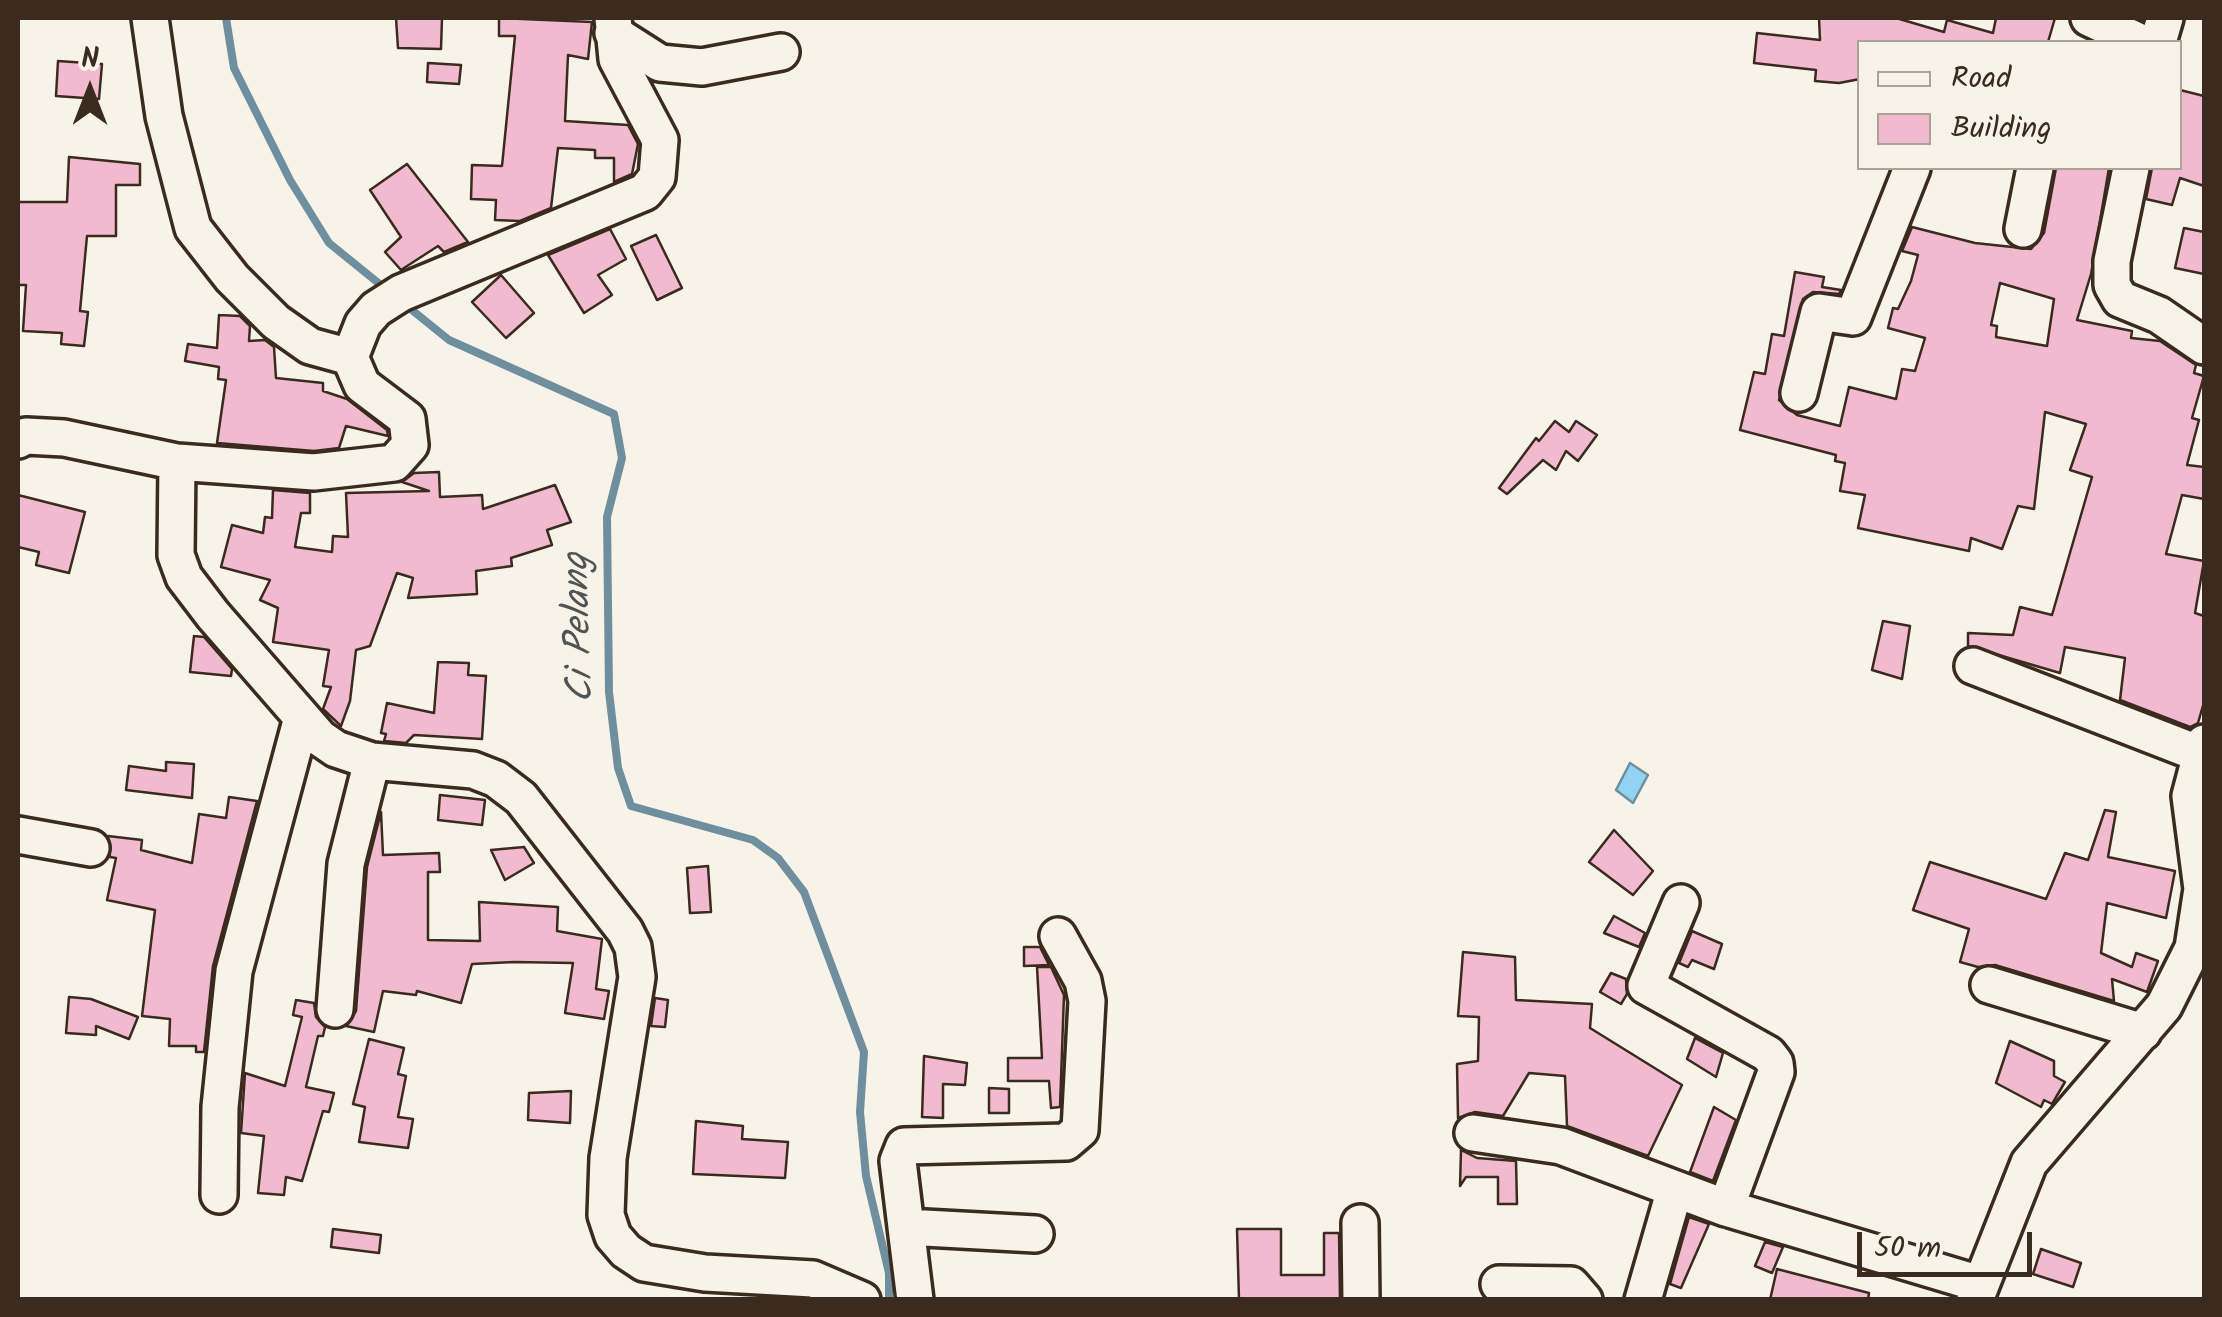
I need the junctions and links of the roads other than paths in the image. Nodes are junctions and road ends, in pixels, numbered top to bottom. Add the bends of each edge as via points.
1 (150, 18) edge
2 (2089, 18) edge
3 (613, 25) edge
4 (2136, 40) edge
5 (781, 52) dead end
6 (1911, 170) edge
7 (2036, 170) edge
8 (2131, 170) edge
9 (2023, 229) dead end
10 (2204, 345) edge
11 (350, 356) junction
12 (1798, 394) dead end
13 (18, 440) edge
14 (177, 462) junction
15 (1972, 666) dead end
16 (301, 722) junction
17 (2202, 749) edge
18 (372, 762) junction
19 (18, 835) edge
20 (91, 848) dead end
21 (1680, 903) dead end
22 (1058, 936) dead end
23 (1989, 985) dead end
24 (334, 1009) dead end
25 (2143, 1032) junction
26 (1474, 1133) dead end
27 (1675, 1189) junction
28 (219, 1195) dead end
29 (1726, 1208) junction
30 (1360, 1223) dead end
31 (906, 1227) junction
32 (1035, 1234) dead end
33 (1499, 1284) dead end
34 (1977, 1292) edge
35 (862, 1300) edge
36 (914, 1300) edge
37 (1362, 1300) edge
38 (1584, 1300) edge
39 (1642, 1300) edge

1 - 11 street via 164,116 193,228 276,322 310,346
2 - 4 street
3 - 5 street via 660,63 702,67
3 - 11 street via 616,58 660,140 656,178 646,192 392,299 362,324
6 - 12 street via 1853,316 1818,312
7 - 9 street
8 - 10 street via 2112,285 2120,298
11 - 14 street via 362,385 407,419 410,445 394,463 314,472
13 - 14 street via 64,438
14 - 16 street via 176,555 184,577
15 - 17 street
16 - 18 street via 336,749
16 - 28 street via 234,971
17 - 25 street via 2190,796 2200,923 2179,978
18 - 24 street via 346,864
18 - 35 street via 473,770 496,779 521,798 625,931 637,977 608,1158 606,1215 626,1251 644,1263 704,1272 813,1279
19 - 20 street
21 - 29 street via 1646,986 1776,1063
22 - 31 street via 1084,981 1087,1001 1080,1130 1066,1142 904,1146 898,1161
23 - 25 street
25 - 34 street via 2029,1163
26 - 27 street via 1562,1146
27 - 29 street
27 - 39 street
29 - 34 street
30 - 37 street
31 - 32 street
31 - 36 street
33 - 38 street via 1572,1285

